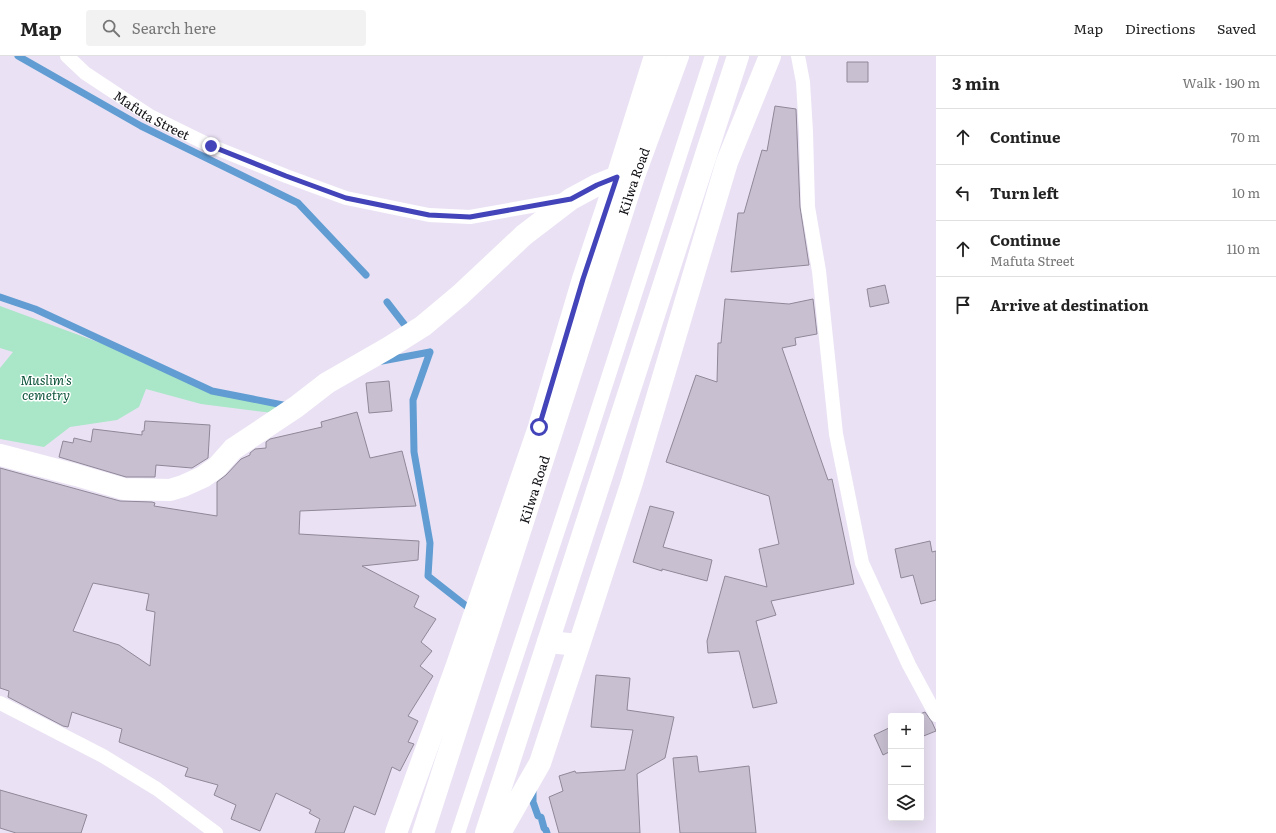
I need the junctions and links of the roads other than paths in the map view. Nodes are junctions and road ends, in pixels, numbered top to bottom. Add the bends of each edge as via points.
1 (67, 56) edge
2 (655, 56) edge
3 (678, 56) edge
4 (712, 56) edge
5 (738, 56) edge
6 (770, 56) edge
7 (798, 56) edge
8 (626, 176) junction
9 (571, 199) junction
10 (0, 455) edge
11 (548, 642) junction
12 (578, 645) junction
13 (0, 703) edge
14 (936, 716) edge
15 (216, 833) edge
16 (396, 833) edge
17 (423, 833) edge
18 (458, 833) edge
19 (486, 833) edge
20 (500, 833) edge

1 - 9 lane, Mafuta Street via 86,73 150,116 211,146 346,198 429,215 470,217
2 - 8 main road
3 - 8 main road, Kilwa Road
4 - 18 lane
5 - 11 main road
6 - 12 main road via 727,162 632,482
7 - 14 lane via 803,89 808,207 819,271 836,434 862,564 908,665
8 - 9 main road via 597,185
8 - 16 main road via 583,279 539,427 458,665
8 - 17 main road, Kilwa Road
9 - 10 main road via 524,235 423,326 327,383 233,449 218,467 190,483 170,490 124,489
11 - 12 main road
11 - 19 main road
12 - 20 main road via 540,763
13 - 15 lane via 103,756 157,790

